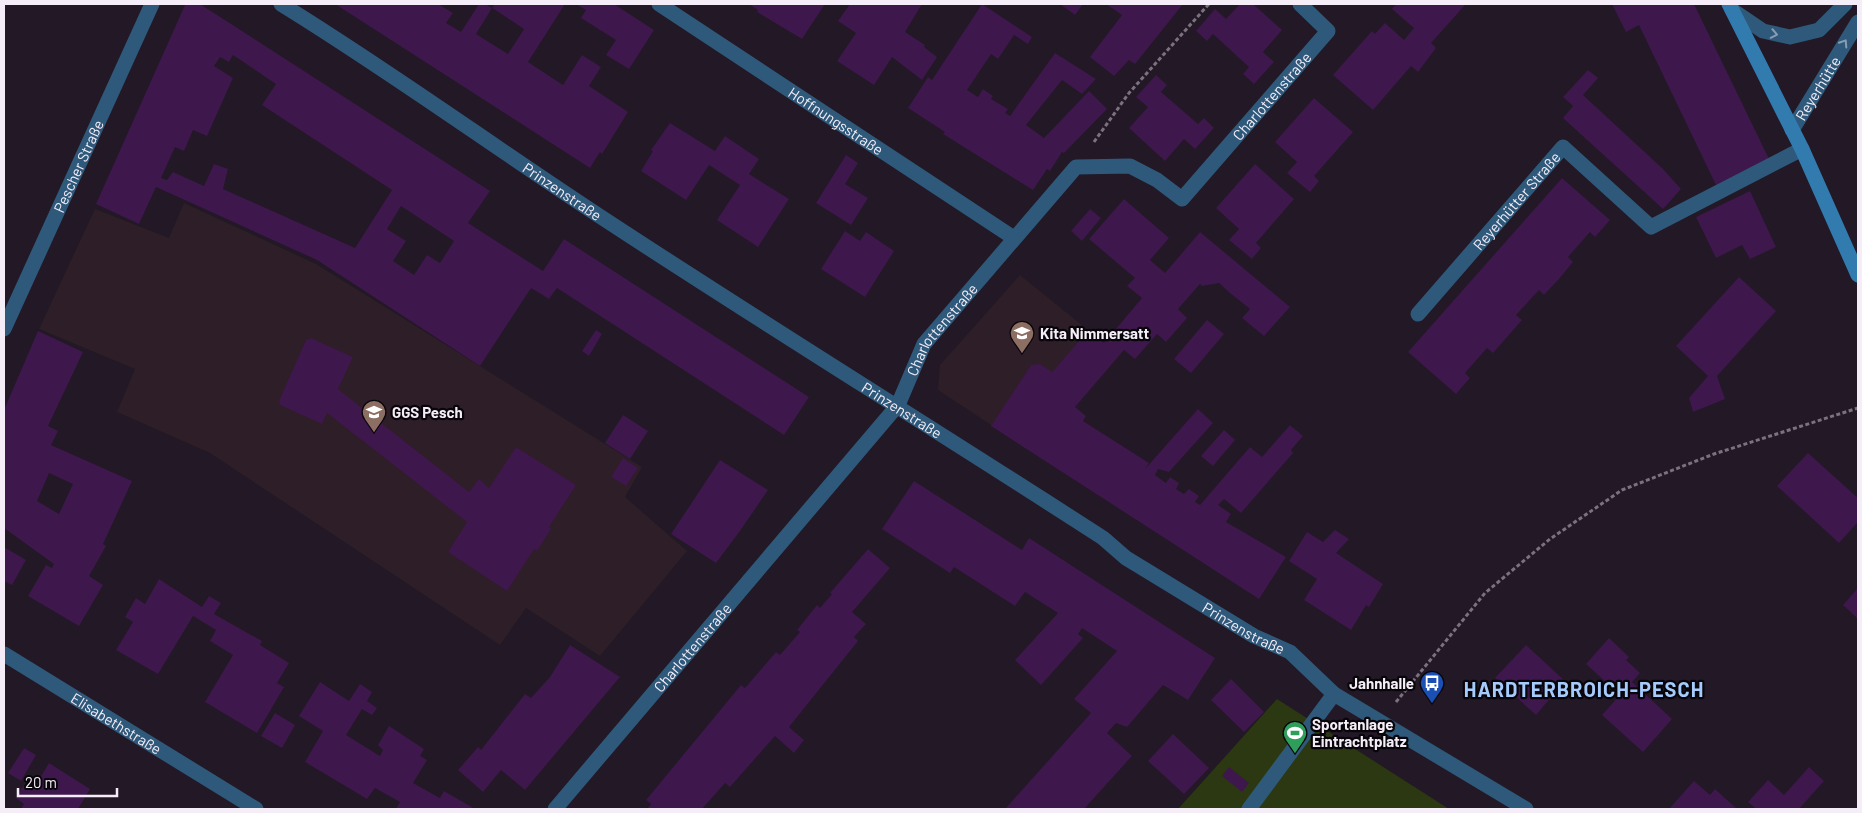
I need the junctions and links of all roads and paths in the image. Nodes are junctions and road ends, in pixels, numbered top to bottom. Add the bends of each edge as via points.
1 (152, 4) edge
2 (281, 4) edge
3 (659, 4) edge
4 (1209, 4) edge
5 (1300, 4) edge
6 (1845, 4) edge
7 (1731, 7) edge
8 (1858, 22) edge
9 (1792, 130) junction
10 (1802, 149) junction
11 (1076, 167) junction
12 (1014, 238) junction
13 (1858, 275) edge
14 (1418, 314) dead end
15 (4, 328) edge
16 (898, 405) junction
17 (1858, 408) edge
18 (4, 654) edge
19 (1334, 694) junction
20 (1379, 722) junction
21 (256, 809) edge
22 (554, 809) edge
23 (1249, 809) edge
24 (1526, 809) edge

1 - 15 street, Pescher Straße
2 - 16 street, Prinzenstraße via 337,38 680,269
3 - 12 street, Hoffnungsstraße
4 - 11 path via 1129,93
5 - 11 street, Charlottenstraße via 1328,31 1182,199 1157,180 1130,166
7 -> 6 street via 1763,32 1790,37 1819,30
7 - 9 street
9 -> 8 street, Reyerhütte
9 - 10 street
10 - 13 street
10 - 14 street, Reyerhütter Straße via 1651,227 1563,147
11 - 12 street, Charlottenstraße
12 - 16 street, Charlottenstraße via 924,344
16 - 19 street, Prinzenstraße via 1103,538 1126,558 1254,636 1290,652
16 - 22 street, Charlottenstraße
17 - 20 path via 1714,454 1622,490 1550,539 1485,593
18 - 21 street, Elisabethstraße
19 - 20 street, Prinzenstraße
19 - 23 street
20 - 24 street, Prinzenstraße

